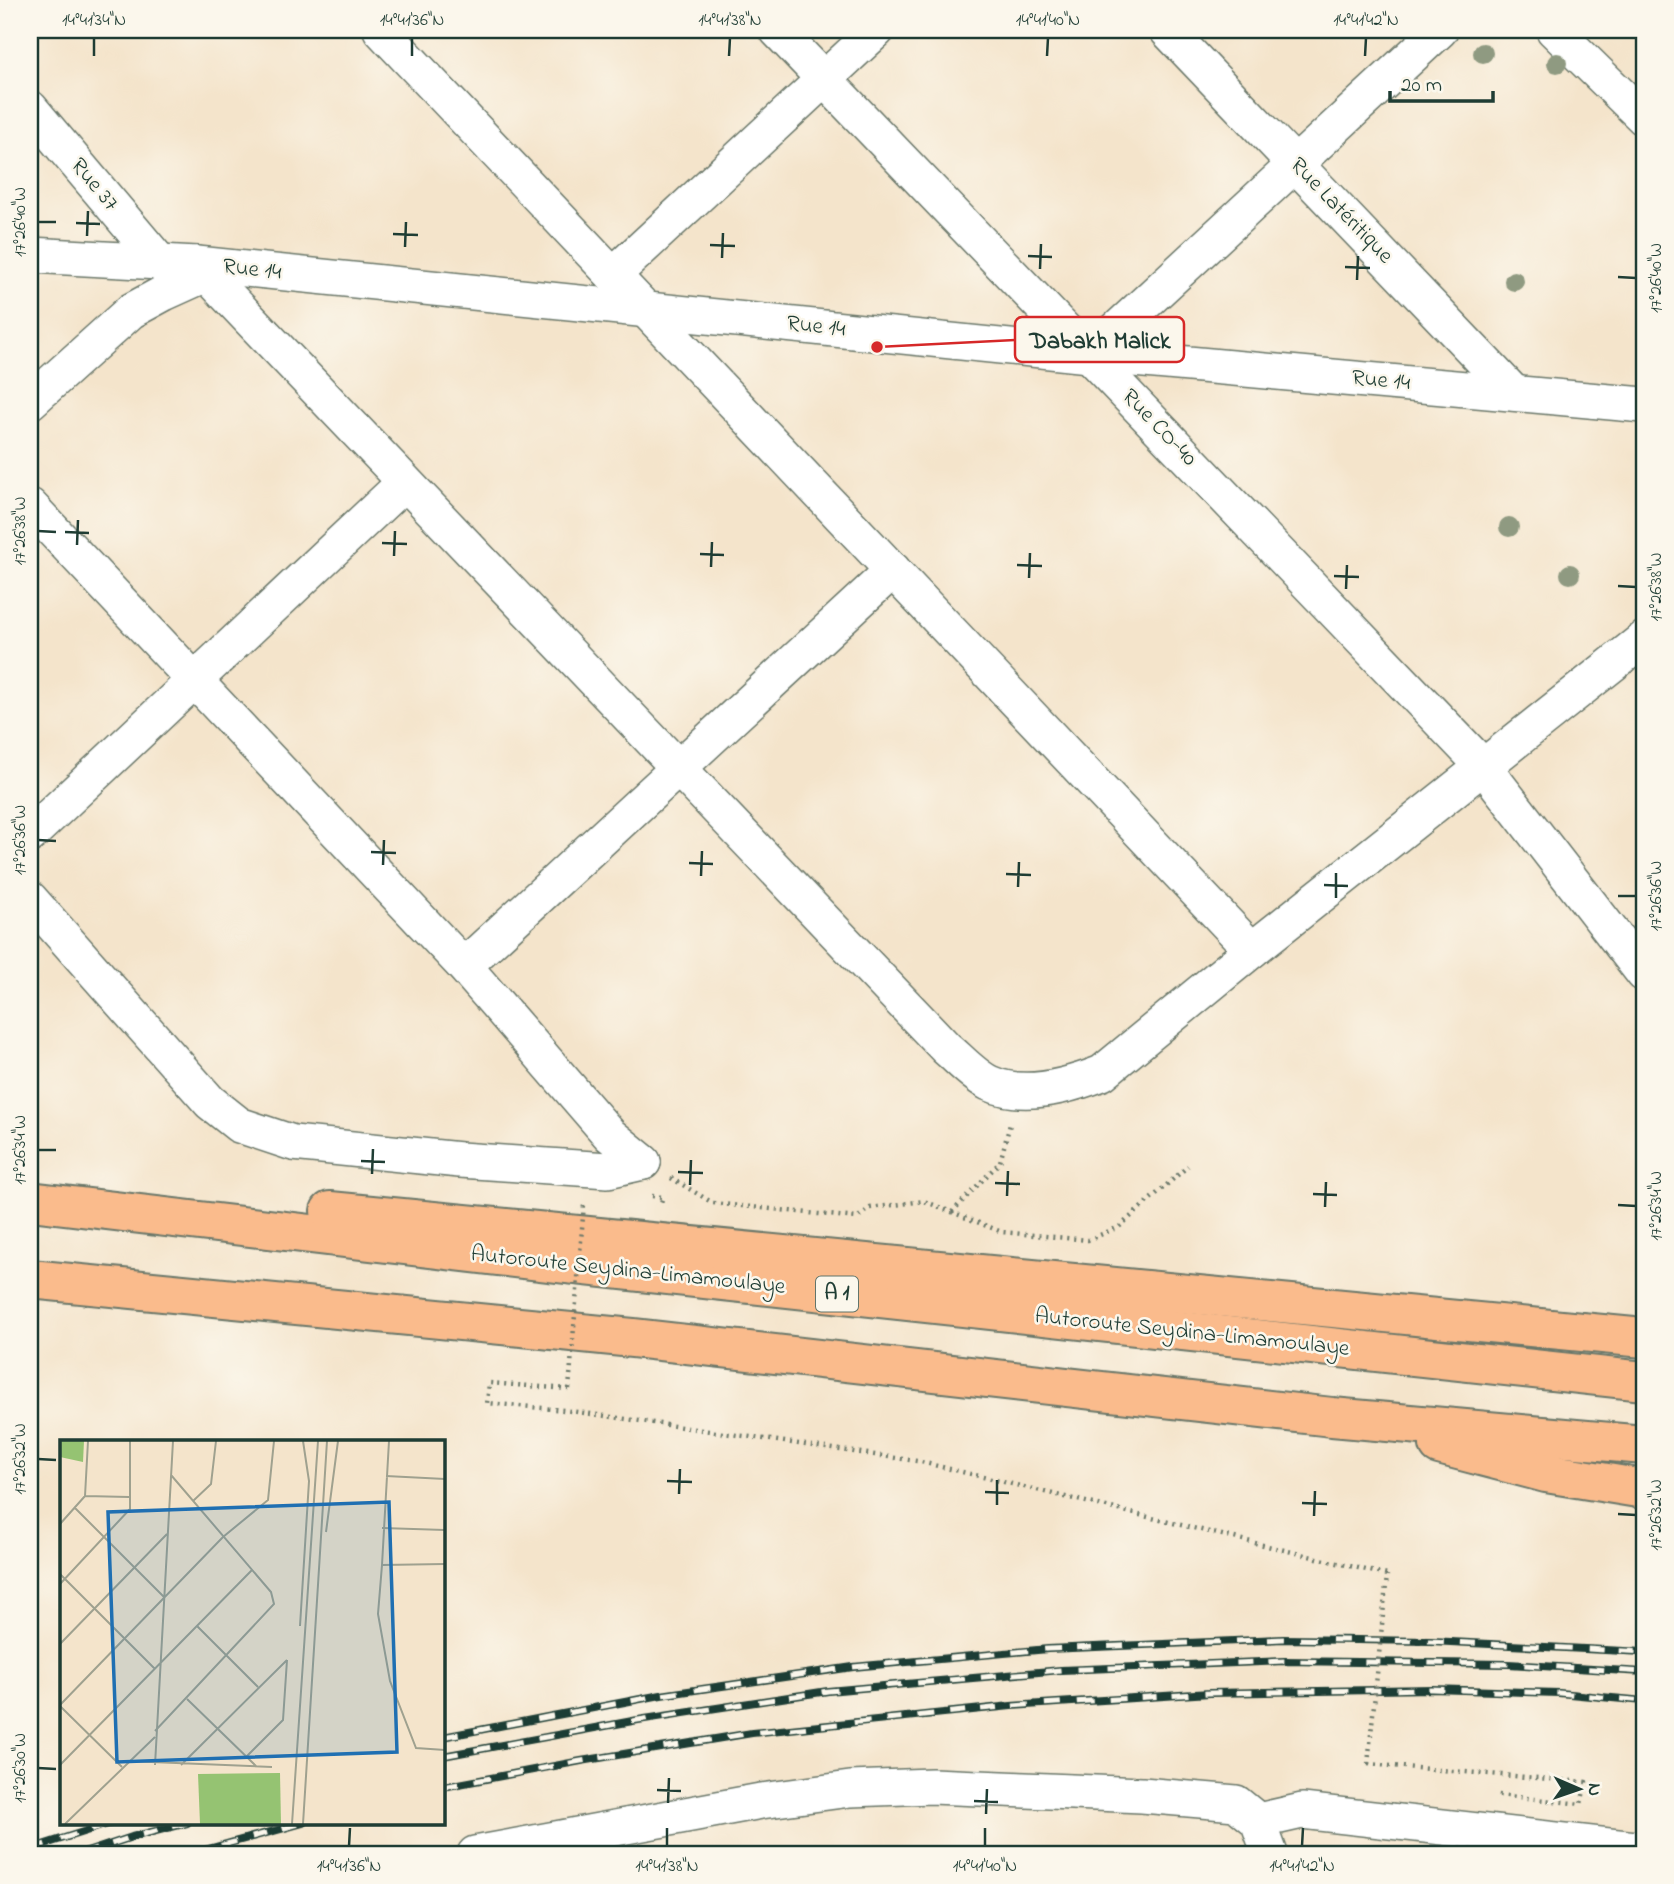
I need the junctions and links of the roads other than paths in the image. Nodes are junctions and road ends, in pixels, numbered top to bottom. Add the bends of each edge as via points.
1 (382, 30) edge
2 (777, 30) edge
3 (877, 30) edge
4 (1167, 30) edge
5 (1440, 30) edge
6 (1553, 30) edge
7 (824, 79) junction
8 (30, 108) edge
9 (1644, 118) edge
10 (1295, 163) junction
11 (30, 255) edge
12 (159, 261) junction
13 (202, 269) junction
14 (613, 275) junction
15 (646, 309) junction
16 (1089, 355) junction
17 (1514, 393) junction
18 (30, 402) edge
19 (1644, 405) edge
20 (404, 482) junction
21 (30, 506) edge
22 (893, 570) junction
23 (1644, 639) edge
24 (194, 681) junction
25 (1483, 766) junction
26 (677, 769) junction
27 (30, 835) edge
28 (30, 899) edge
29 (1252, 950) junction
30 (464, 966) junction
31 (1644, 974) edge
32 (30, 1184) edge
33 (30, 1201) edge
34 (30, 1279) edge
35 (1644, 1338) edge
36 (1644, 1381) edge
37 (1332, 1417) junction
38 (1644, 1445) edge
39 (1644, 1489) edge
40 (1258, 1821) junction
41 (1502, 1844) edge
42 (1644, 1850) edge
43 (475, 1854) edge
44 (1270, 1854) edge

1 - 14 street
2 - 7 street, Rue CO-40
3 - 7 street
4 - 10 street, Rue Latéritique
5 - 10 street
6 - 9 street
7 - 14 street
7 - 16 street, Rue CO-40
8 - 12 street, Rue 37
10 - 16 street
10 - 17 street, Rue Latéritique
11 - 12 street, Rue 14
12 - 13 street, Rue 14
13 - 15 street, Rue 14
13 - 18 street via 131,311
13 - 20 street
14 - 15 street
15 - 16 street, Rue 14
15 - 22 street
16 - 17 street, Rue 14
16 - 25 street, Rue CO-40
17 - 19 street, Rue 14
20 - 24 street
20 - 26 street
21 - 24 street
22 - 26 street
22 - 29 street
23 - 25 street
24 - 27 street
24 - 30 street
25 - 29 street
25 - 31 street, Rue CO-40
26 - 29 street via 946,1048 989,1083 1019,1090 1051,1088 1102,1073
26 - 30 street
28 - 30 street via 210,1102 239,1125 293,1143 460,1160 608,1170 643,1162 610,1135
32 - 35 highway
33 - 36 highway, Autoroute Seydina-Limamoulaye / A 1 via 579,1266
34 - 37 highway via 646,1339
37 - 38 highway
37 - 39 highway via 1546,1473
40 - 41 street via 1303,1811
40 - 43 street via 1236,1803 1129,1794 891,1787 761,1801
40 - 44 street
41 - 42 street

